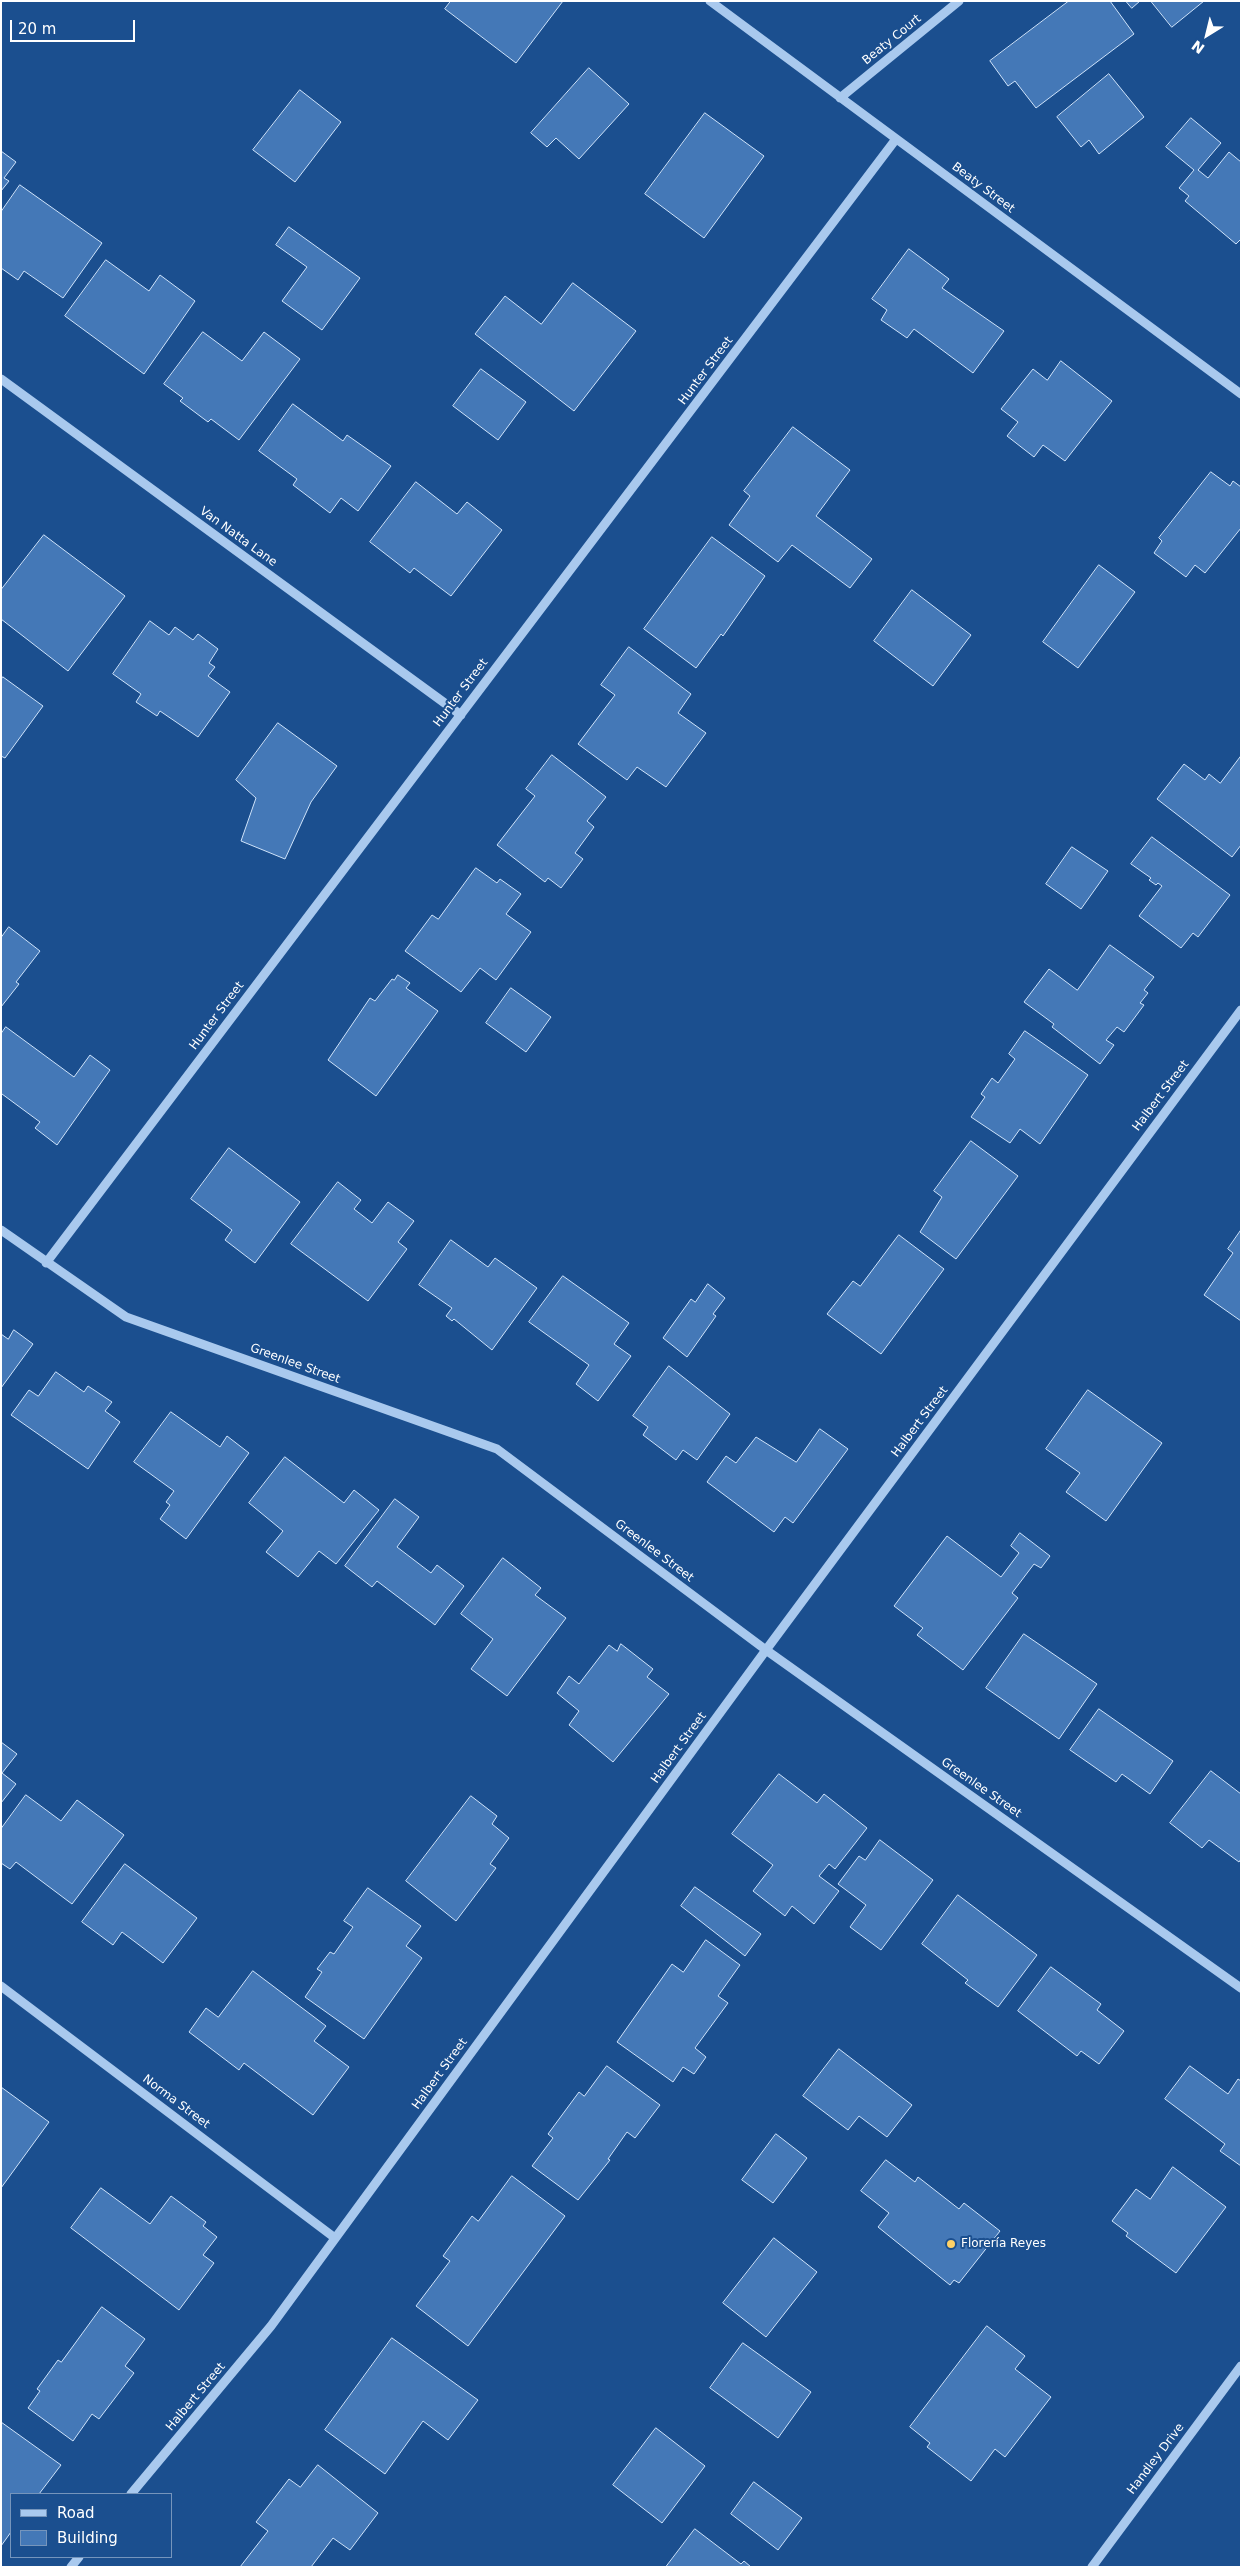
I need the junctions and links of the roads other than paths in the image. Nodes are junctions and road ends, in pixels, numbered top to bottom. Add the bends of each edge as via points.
1 (710, 1) edge
2 (959, 1) edge
3 (840, 98) junction
4 (896, 139) junction
5 (1, 379) edge
6 (1241, 394) edge
7 (460, 715) junction
8 (1241, 1010) edge
9 (1, 1230) edge
10 (46, 1263) junction
11 (766, 1650) junction
12 (1, 1986) edge
13 (1241, 1988) edge
14 (335, 2238) junction
15 (1241, 2366) edge
16 (132, 2493) edge
17 (1092, 2567) edge

1 - 3 street, Beaty Street
2 - 3 street, Beaty Court
3 - 4 street, Beaty Street
4 - 6 street, Beaty Street
4 - 7 street, Hunter Street
5 - 7 street, Van Natta Lane
7 - 10 street, Hunter Street
8 - 11 street, Halbert Street
9 - 10 street, Greenlee Street
10 - 11 street, Greenlee Street via 126,1317 497,1450
11 - 13 street, Greenlee Street
11 - 14 street, Halbert Street
12 - 14 street, Norma Street
14 - 16 street, Halbert Street via 271,2326
15 - 17 street, Handley Drive

